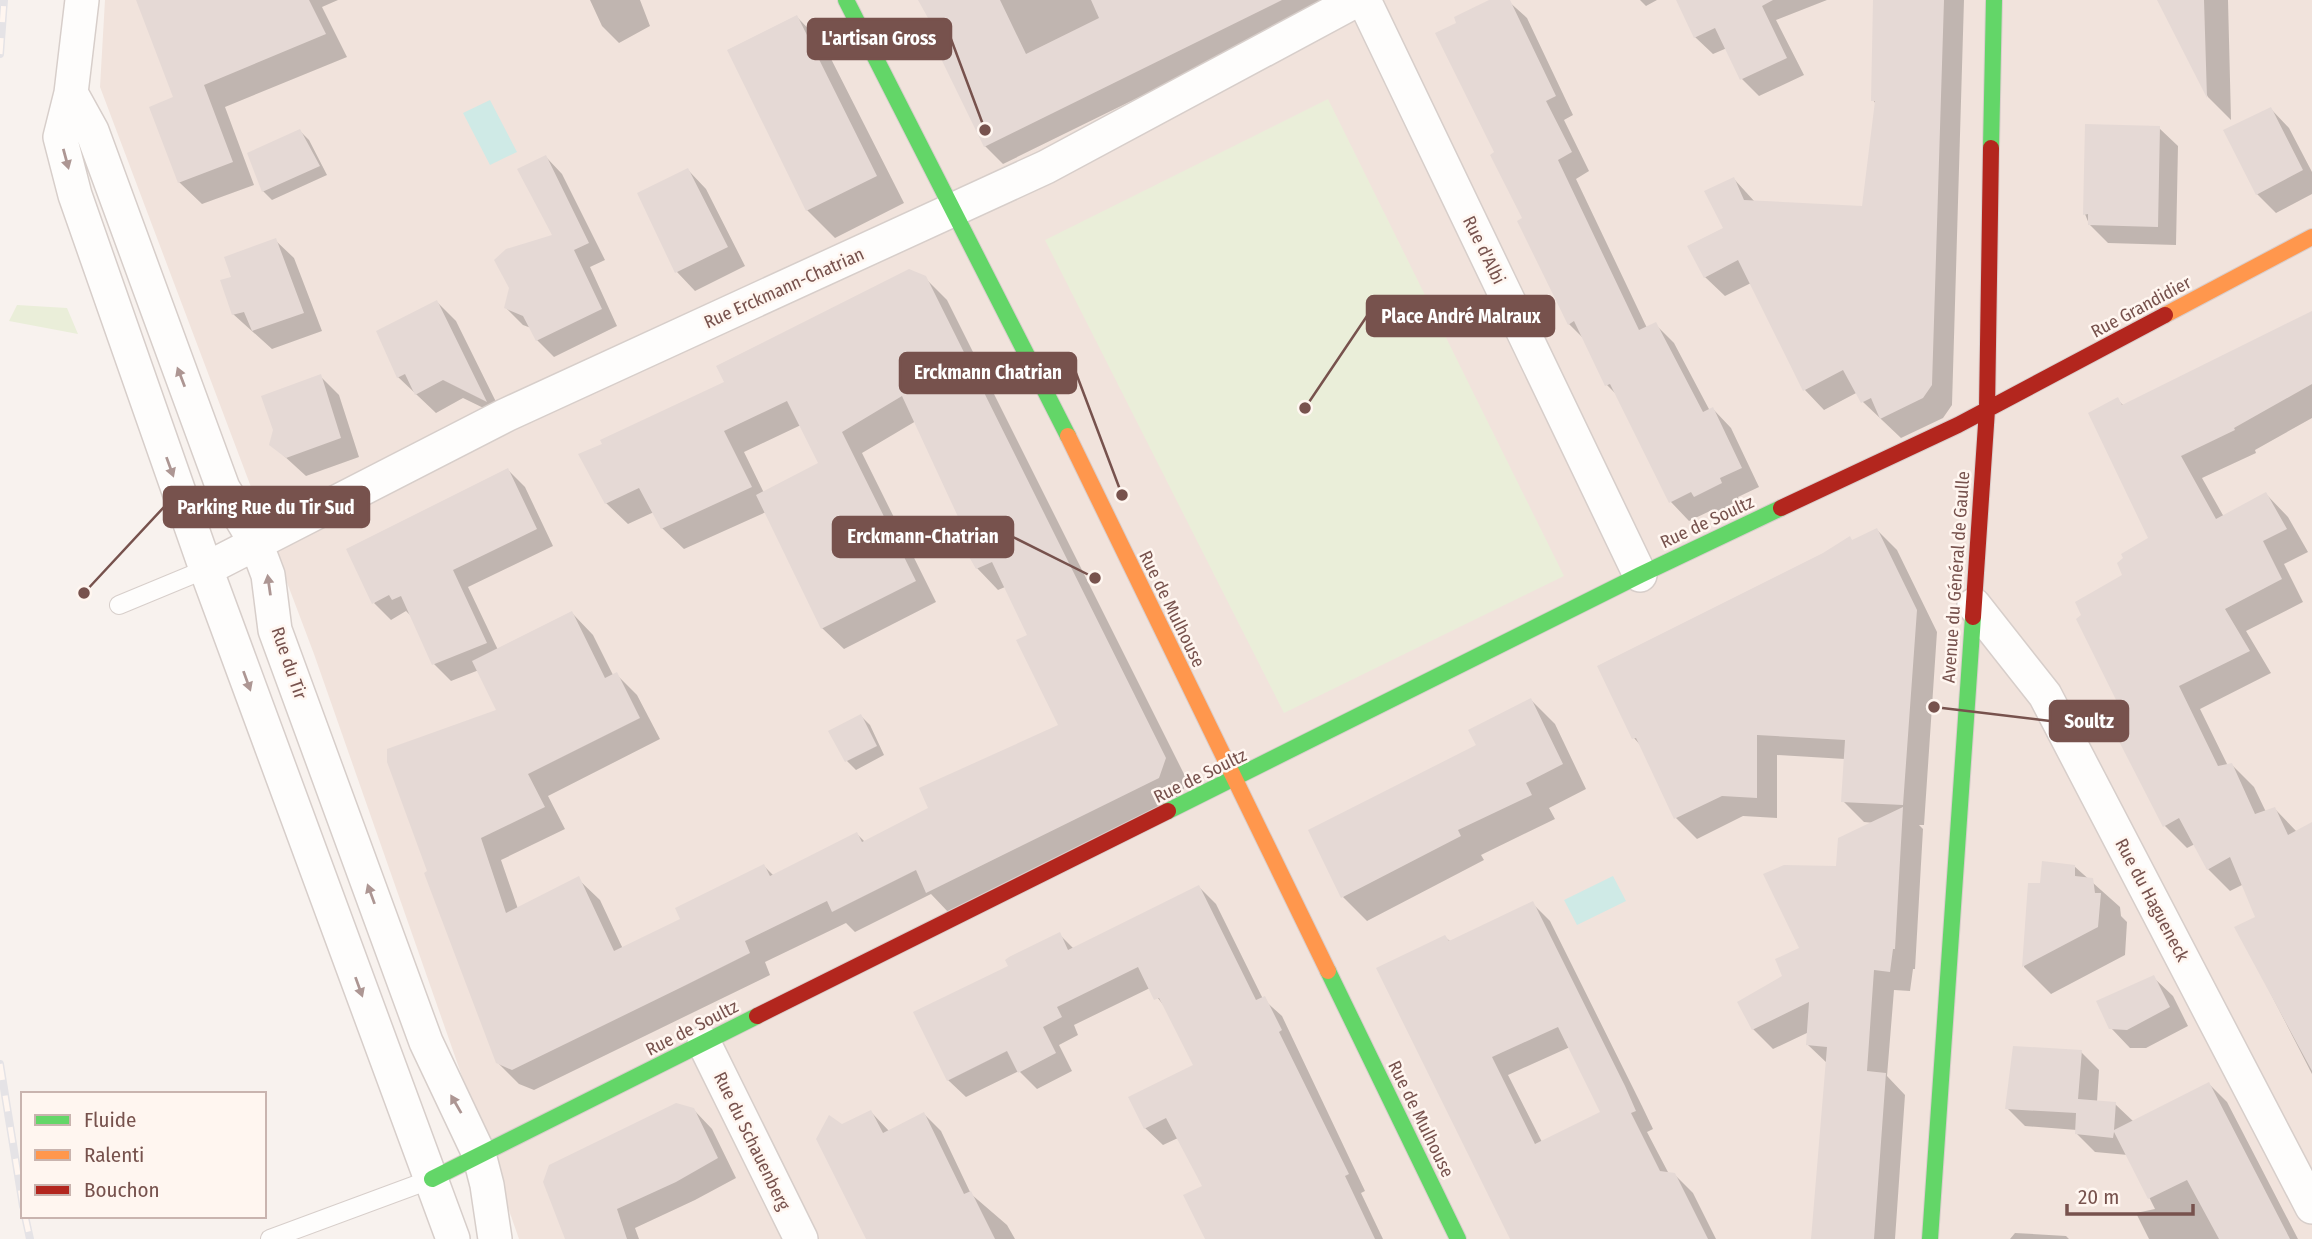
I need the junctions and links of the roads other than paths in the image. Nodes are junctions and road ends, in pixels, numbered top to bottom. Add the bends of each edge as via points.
1 (82, 0) edge
2 (846, 0) edge
3 (1357, 0) edge
4 (1364, 0) edge
5 (1994, 0) edge
6 (71, 93) junction
7 (954, 211) junction
8 (2312, 237) edge
9 (1987, 410) junction
10 (256, 543) junction
11 (206, 569) junction
12 (1640, 575) junction
13 (119, 605) dead end
14 (1974, 605) junction
15 (1235, 779) junction
16 (704, 1043) junction
17 (479, 1154) junction
18 (432, 1179) junction
19 (2312, 1207) edge
20 (270, 1239) edge
21 (453, 1239) edge
22 (495, 1239) edge
23 (801, 1239) edge
24 (1458, 1239) edge
25 (1930, 1239) edge

1 - 6 street
2 - 7 street, Rue de Mulhouse
3 - 7 street, Rue Erckmann-Chatrian via 1046,167
4 - 12 street, Rue d'Albi
5 - 9 street, Avenue du Général de Gaulle
10 -> 6 street, Rue du Tir via 223,488 92,131
6 -> 11 street via 60,137 75,195
7 - 10 street, Rue Erckmann-Chatrian via 506,415
7 - 15 street, Rue de Mulhouse
8 - 9 street, Rue Grandidier
9 - 12 street, Rue de Soultz
9 - 14 street, Avenue du Général de Gaulle
10 - 11 street, Rue Erckmann-Chatrian
17 -> 10 street, Rue du Tir via 426,1042 377,910 275,630 268,575
11 - 13 lane
11 -> 18 street
12 - 15 street, Rue de Soultz
14 - 19 street, Rue du Hagueneck via 2045,695
14 - 25 street, Avenue du Général de Gaulle
15 - 16 street, Rue de Soultz
15 - 24 street, Rue de Mulhouse
16 - 17 street, Rue de Soultz
16 - 23 street, Rue du Schauenberg
17 - 18 street, Rue de Soultz
17 - 22 street, Rue du Tir
18 - 20 lane
18 - 21 street

